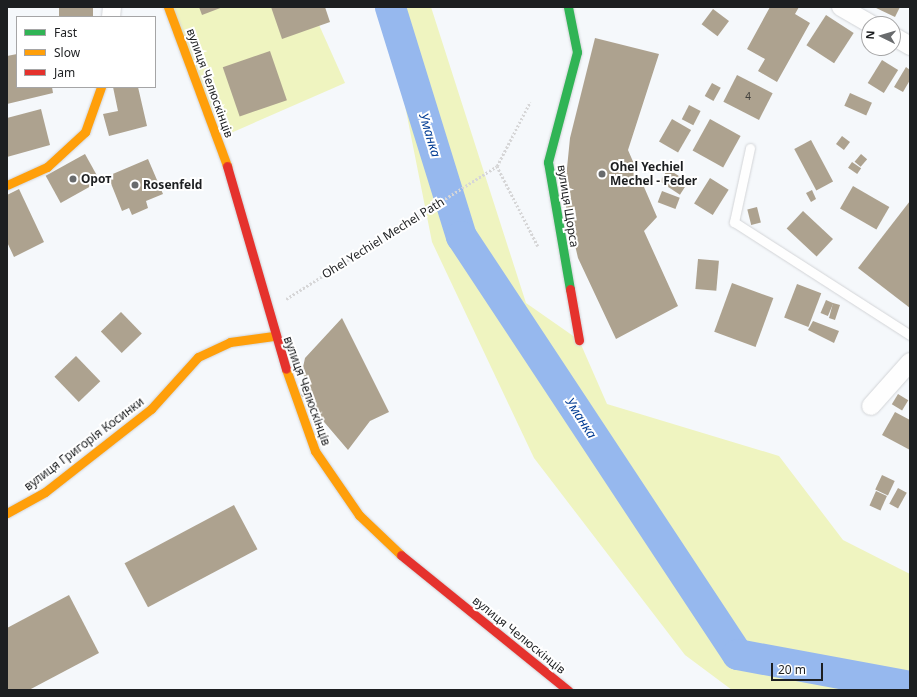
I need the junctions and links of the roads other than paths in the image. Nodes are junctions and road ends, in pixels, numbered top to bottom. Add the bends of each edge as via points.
1 (168, 7) edge
2 (568, 7) edge
3 (851, 10) edge
4 (861, 17) edge
5 (901, 41) edge
6 (910, 46) edge
7 (101, 88) edge
8 (750, 148) dead end
9 (7, 185) edge
10 (910, 335) edge
11 (274, 336) junction
12 (579, 340) dead end
13 (910, 362) edge
14 (871, 406) dead end
15 (7, 514) edge
16 (568, 690) edge

1 - 11 main road, вулиця Челюскінців via 214,125
2 - 12 main road, вулиця Щорса via 577,52 548,162
3 - 4 street
5 - 6 street
7 - 9 main road via 85,132 47,167
8 - 10 lane via 734,222
11 - 15 main road, вулиця Григорія Косинки via 230,342 198,357 152,409 45,492
11 - 16 main road, вулиця Челюскінців via 315,451 359,514 398,553
13 - 14 street

